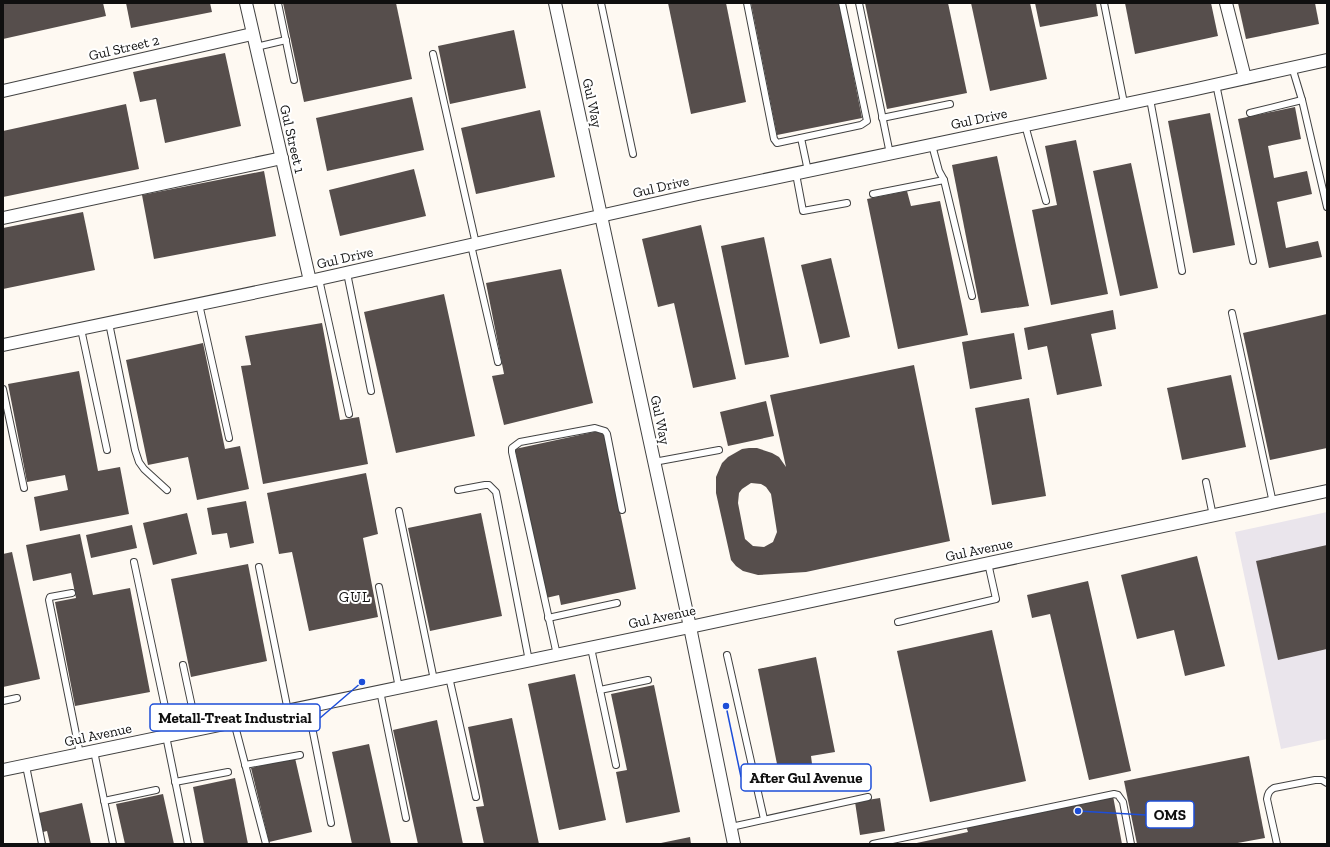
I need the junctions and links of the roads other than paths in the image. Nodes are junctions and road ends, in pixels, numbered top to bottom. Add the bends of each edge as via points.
1 (246, 3) edge
2 (278, 3) edge
3 (555, 3) edge
4 (601, 3) edge
5 (747, 3) edge
6 (842, 3) edge
7 (859, 3) edge
8 (1104, 3) edge
9 (1226, 3) edge
10 (252, 34) junction
11 (286, 40) junction
12 (256, 47) junction
13 (433, 54) dead end
14 (1327, 60) edge
15 (1292, 67) junction
16 (1245, 78) junction
17 (294, 80) dead end
18 (1216, 84) junction
19 (3, 91) edge
20 (1150, 99) junction
21 (1302, 100) junction
22 (1124, 103) junction
23 (950, 104) dead end
24 (1250, 113) dead end
25 (882, 118) junction
26 (1025, 125) junction
27 (801, 138) junction
28 (932, 144) junction
29 (633, 154) dead end
30 (890, 154) junction
31 (282, 158) junction
32 (802, 173) junction
33 (944, 180) junction
34 (873, 194) dead end
35 (1046, 201) dead end
36 (847, 203) dead end
37 (1327, 207) edge
38 (600, 216) junction
39 (3, 218) edge
40 (474, 245) junction
41 (1253, 261) dead end
42 (1182, 271) dead end
43 (347, 273) junction
44 (315, 280) junction
45 (972, 296) dead end
46 (199, 304) junction
47 (1232, 313) dead end
48 (109, 323) junction
49 (81, 329) junction
50 (3, 345) edge
51 (498, 362) dead end
52 (3, 389) edge
53 (370, 391) dead end
54 (349, 414) dead end
55 (229, 438) dead end
56 (107, 450) dead end
57 (719, 450) dead end
58 (654, 462) junction
59 (1206, 482) dead end
60 (24, 488) dead end
61 (167, 490) dead end
62 (458, 490) dead end
63 (1327, 491) edge
64 (1273, 503) junction
65 (622, 510) dead end
66 (400, 511) dead end
67 (1213, 516) junction
68 (134, 562) dead end
69 (988, 563) junction
70 (259, 567) dead end
71 (379, 587) dead end
72 (72, 593) dead end
73 (617, 603) dead end
74 (548, 618) junction
75 (898, 622) dead end
76 (690, 627) junction
77 (592, 648) junction
78 (557, 655) junction
79 (727, 655) dead end
80 (529, 661) junction
81 (183, 665) dead end
82 (449, 677) junction
83 (434, 680) junction
84 (648, 680) dead end
85 (399, 688) junction
86 (600, 690) junction
87 (380, 692) junction
88 (17, 698) dead end
89 (3, 701) edge
90 (308, 707) junction
91 (288, 711) junction
92 (234, 722) junction
93 (197, 730) junction
94 (168, 736) junction
95 (94, 751) junction
96 (80, 754) junction
97 (300, 755) dead end
98 (245, 765) junction
99 (616, 765) dead end
100 (26, 766) junction
101 (3, 770) edge
102 (228, 772) dead end
103 (175, 782) junction
104 (1327, 783) edge
105 (156, 790) dead end
106 (868, 796) dead end
107 (476, 797) dead end
108 (104, 801) junction
109 (406, 818) dead end
110 (764, 820) junction
111 (331, 823) dead end
112 (731, 827) junction
113 (42, 844) edge
114 (113, 844) edge
115 (188, 844) edge
116 (266, 844) edge
117 (734, 844) edge
118 (873, 844) edge
119 (1131, 844) edge
120 (1277, 844) edge

1 - 10 street, Gul Street 1
2 - 11 lane
3 - 38 street, Gul Way
4 - 29 lane
5 - 27 lane via 774,141
6 - 27 lane via 867,121 861,125
7 - 25 lane
8 - 22 lane
9 - 16 street
10 - 12 street, Gul Street 1
10 - 19 street, Gul Street 2
11 - 12 lane
11 - 17 lane
12 - 31 street, Gul Street 1
13 - 40 lane
14 - 15 street, Gul Drive
15 - 16 street, Gul Drive
15 - 21 lane
16 - 18 street, Gul Drive
18 - 20 street, Gul Drive
18 - 41 lane
20 - 22 street, Gul Drive
20 - 42 lane
21 - 24 lane
21 - 37 lane
22 - 26 street, Gul Drive
23 - 25 lane
25 - 30 lane
26 - 28 street, Gul Drive
26 - 35 lane
27 - 32 lane
28 - 30 street, Gul Drive
28 - 33 lane
30 - 32 street, Gul Drive
31 - 39 street
31 - 44 street, Gul Street 1
32 - 36 lane via 803,211
32 - 38 street, Gul Drive
33 - 34 lane
33 - 45 lane
38 - 40 street, Gul Drive
38 - 58 street, Gul Way
40 - 43 street, Gul Drive
40 - 51 lane
43 - 44 street, Gul Drive
43 - 53 lane
44 - 46 street, Gul Drive
44 - 54 lane
46 - 48 street, Gul Drive
46 - 55 lane
47 - 64 lane
48 - 49 street, Gul Drive
48 - 61 lane via 139,462
49 - 50 street, Gul Drive
49 - 56 lane
52 - 60 lane
57 - 58 lane
58 - 76 street, Gul Way
59 - 67 lane
62 - 80 lane via 489,485 496,492
63 - 64 street, Gul Avenue
64 - 67 street, Gul Avenue
65 - 74 lane via 605,431 595,428 520,442 512,448
66 - 83 lane
67 - 69 street, Gul Avenue
68 - 94 lane
69 - 75 lane via 996,600
69 - 76 street, Gul Avenue
70 - 91 lane
71 - 85 lane
72 - 96 lane via 50,597 49,600
73 - 74 lane
74 - 78 lane
76 - 77 street, Gul Avenue
76 - 112 street, Gul Way
77 - 78 street, Gul Avenue
77 - 86 lane
78 - 80 street, Gul Avenue
79 - 110 lane
80 - 82 street, Gul Avenue
81 - 93 lane
82 - 83 street, Gul Avenue
82 - 107 lane
83 - 85 street, Gul Avenue
84 - 86 lane
85 - 87 street, Gul Avenue
86 - 99 lane
87 - 90 street, Gul Avenue
87 - 109 lane
88 - 89 lane
90 - 91 street, Gul Avenue
90 - 111 lane
91 - 92 street, Gul Avenue
92 - 93 street, Gul Avenue
92 - 98 lane
93 - 94 street, Gul Avenue
94 - 95 street, Gul Avenue
94 - 103 lane
95 - 96 street, Gul Avenue
95 - 108 lane
96 - 100 street, Gul Avenue
97 - 98 lane
98 - 116 lane
100 - 101 street, Gul Avenue
100 - 113 lane
102 - 103 lane
103 - 115 lane
104 - 120 lane via 1315,780 1274,788 1268,793
105 - 108 lane
106 - 110 lane
108 - 114 lane
110 - 112 lane
112 - 117 street, Gul Way
118 - 119 lane via 1114,794 1123,802

